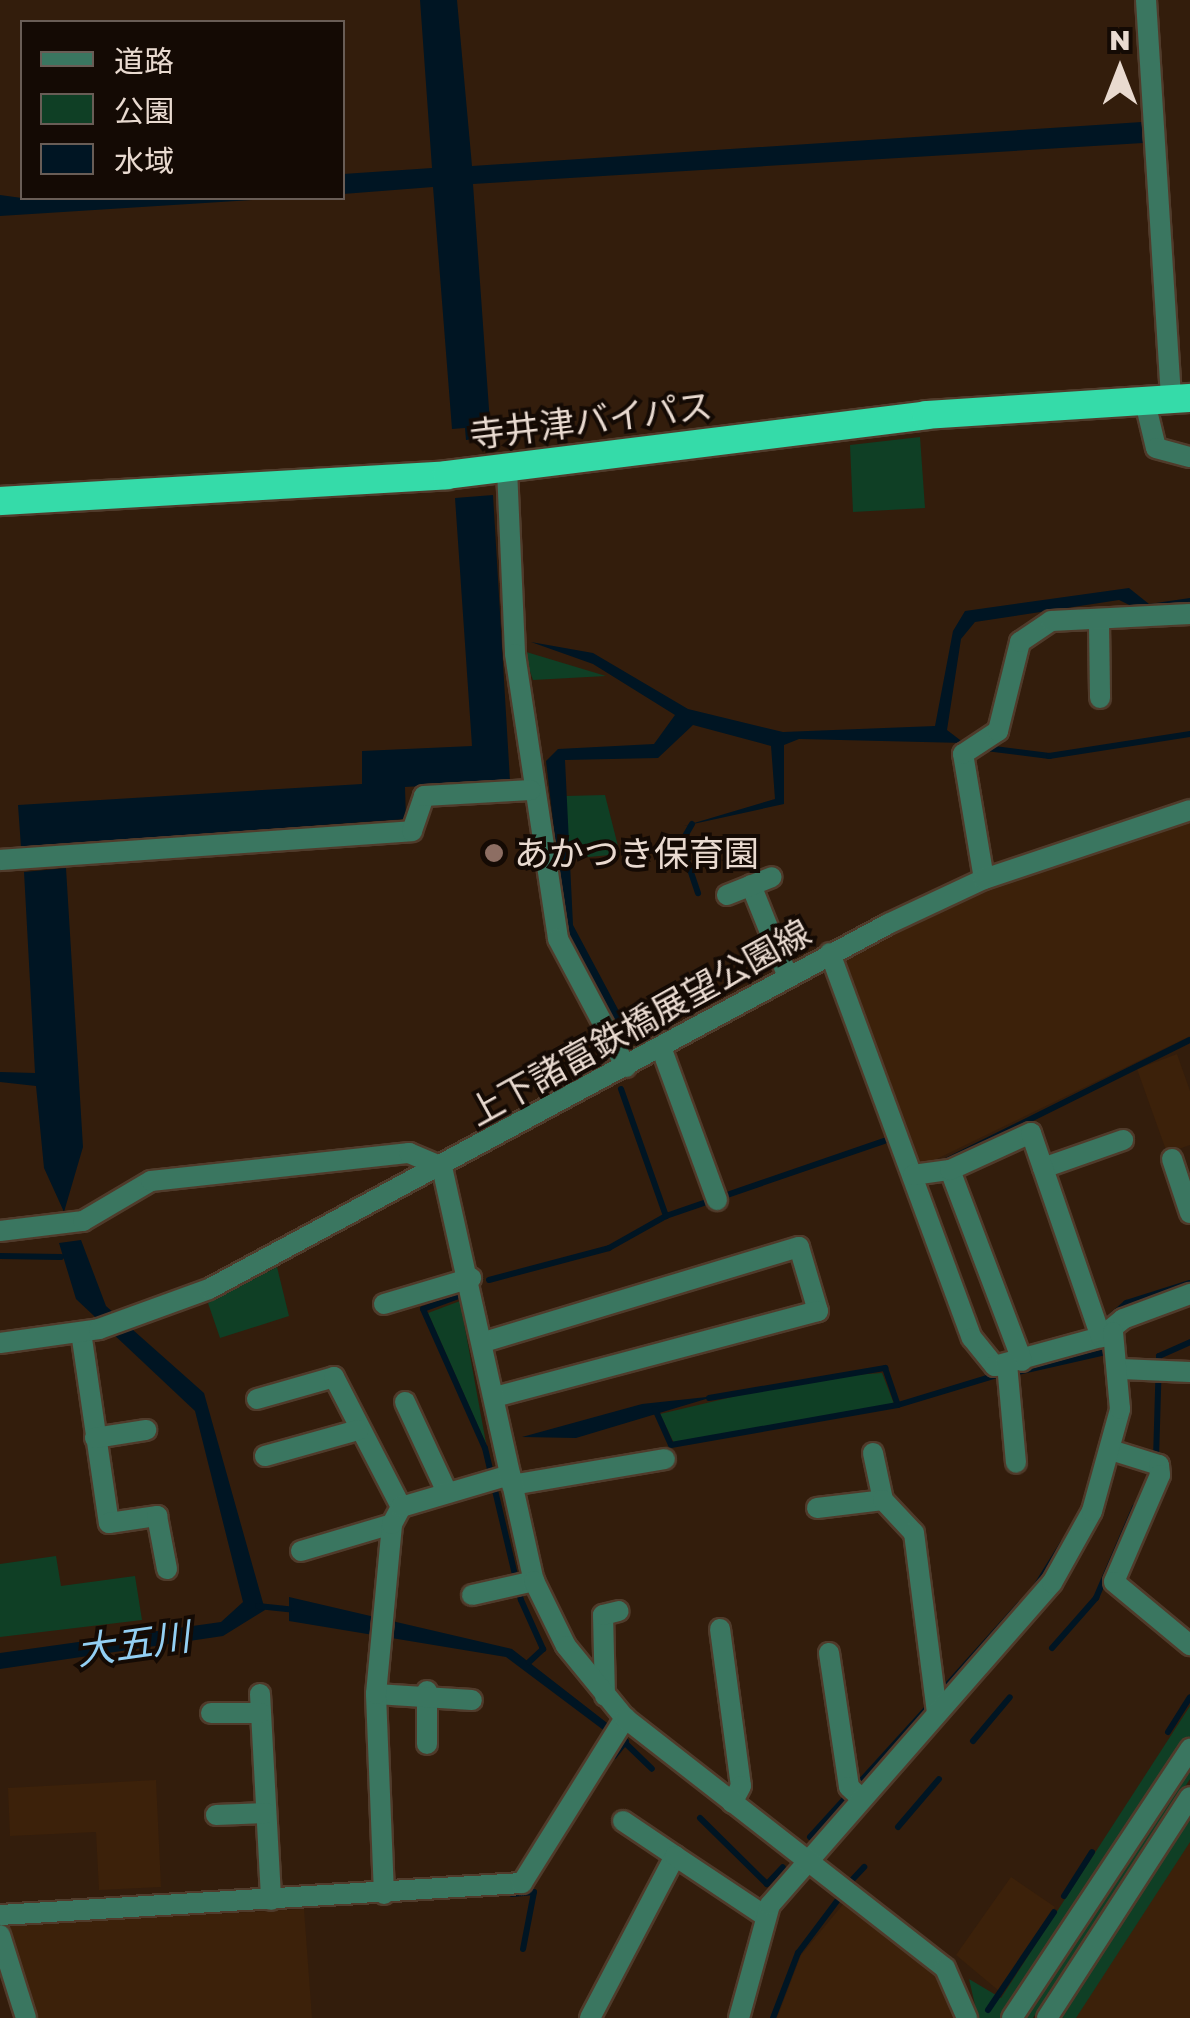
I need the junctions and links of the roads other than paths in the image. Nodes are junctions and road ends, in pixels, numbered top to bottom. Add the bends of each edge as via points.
1 (1146, 0) edge
2 (1168, 398) edge
3 (1190, 458) edge
4 (507, 469) junction
5 (0, 501) edge
6 (1190, 614) edge
7 (1099, 622) junction
8 (1100, 698) dead end
9 (531, 790) junction
10 (1190, 810) edge
11 (0, 860) edge
12 (772, 877) dead end
13 (984, 879) junction
14 (751, 885) junction
15 (728, 894) dead end
16 (830, 953) junction
17 (788, 977) junction
18 (661, 1048) junction
19 (626, 1067) junction
20 (1123, 1140) dead end
21 (1172, 1160) dead end
22 (442, 1167) junction
23 (1043, 1168) junction
24 (950, 1170) junction
25 (913, 1174) junction
26 (717, 1200) dead end
27 (1190, 1212) edge
28 (0, 1231) edge
29 (471, 1278) junction
30 (1190, 1294) edge
31 (384, 1304) dead end
32 (90, 1330) junction
33 (1107, 1334) junction
34 (484, 1342) junction
35 (0, 1343) edge
36 (1012, 1368) junction
37 (1121, 1369) junction
38 (1190, 1372) edge
39 (494, 1397) junction
40 (257, 1399) dead end
41 (405, 1402) dead end
42 (146, 1430) dead end
43 (358, 1430) junction
44 (96, 1438) junction
45 (1114, 1451) junction
46 (873, 1453) dead end
47 (265, 1456) dead end
48 (664, 1459) dead end
49 (1016, 1464) dead end
50 (501, 1479) junction
51 (446, 1490) junction
52 (884, 1500) junction
53 (816, 1508) dead end
54 (396, 1516) junction
55 (301, 1551) dead end
56 (167, 1570) dead end
57 (521, 1584) junction
58 (472, 1595) dead end
59 (618, 1612) dead end
60 (720, 1629) dead end
61 (1190, 1645) edge
62 (829, 1654) dead end
63 (427, 1691) junction
64 (376, 1694) junction
65 (605, 1696) junction
66 (472, 1700) dead end
67 (935, 1704) junction
68 (210, 1714) dead end
69 (617, 1729) junction
70 (427, 1744) dead end
71 (1190, 1749) edge
72 (855, 1792) junction
73 (1190, 1798) edge
74 (732, 1803) junction
75 (266, 1812) junction
76 (216, 1815) dead end
77 (623, 1821) dead end
78 (675, 1856) junction
79 (806, 1860) junction
80 (384, 1894) junction
81 (270, 1900) junction
82 (0, 1915) edge
83 (765, 1916) junction
84 (0, 1936) edge
85 (26, 2018) edge
86 (590, 2018) edge
87 (739, 2018) edge
88 (967, 2018) edge
89 (1012, 2018) edge
90 (1048, 2018) edge

1 - 2 street
2 - 3 street via 1156,448
2 - 4 highway, 寺井津バイパス via 926,415
4 - 5 highway, 寺井津バイパス
4 - 9 street via 514,645
6 - 7 street
7 - 8 street
7 - 13 street via 1032,628 998,731 963,754
9 - 11 street via 424,796 412,831
9 - 19 street via 567,966
10 - 13 street, 上下諸富鉄橋展望公園線
12 - 14 street
13 - 16 street, 上下諸富鉄橋展望公園線
14 - 15 street
14 - 17 street
16 - 17 street, 上下諸富鉄橋展望公園線
16 - 25 street
17 - 18 street, 上下諸富鉄橋展望公園線
18 - 19 street, 上下諸富鉄橋展望公園線
18 - 26 street
19 - 22 street, 上下諸富鉄橋展望公園線
20 - 23 street
21 - 27 street
22 - 28 street via 409,1153 151,1181 83,1221
22 - 29 street
22 - 32 street, 上下諸富鉄橋展望公園線 via 209,1290
23 - 24 street via 1031,1133
23 - 33 street
24 - 25 street
24 - 36 street
25 - 36 street via 972,1338 994,1366
29 - 31 street
29 - 34 street
30 - 33 street via 1123,1318
32 - 35 street
32 - 44 street
33 - 36 street
33 - 37 street
34 - 39 street
34 - 39 street via 799,1246 818,1311
36 - 49 street
37 - 38 street via 1159,1365
37 - 45 street
39 - 50 street
40 - 43 street via 334,1377
41 - 51 street
42 - 44 street
43 - 47 street
43 - 54 street
44 - 56 street via 110,1523 157,1516
45 - 61 street via 1154,1463 1114,1582
45 - 67 street via 1052,1583
46 - 52 street
48 - 50 street
50 - 51 street
50 - 57 street
51 - 54 street
52 - 53 street
52 - 67 street via 914,1533
54 - 55 street
54 - 64 street
57 - 58 street
57 - 65 street
59 - 65 street via 604,1614
60 - 74 street via 741,1786
62 - 72 street
63 - 64 street
63 - 66 street
63 - 70 street
64 - 80 street
65 - 69 street
67 - 72 street
68 - 75 street via 261,1704
69 - 74 street
69 - 80 street via 522,1883
71 - 89 street
72 - 79 street
73 - 90 street
74 - 79 street
75 - 76 street
75 - 81 street
77 - 78 street
78 - 83 street
78 - 86 street
79 - 83 street
79 - 88 street via 945,1968
80 - 81 street
81 - 82 street
83 - 87 street
84 - 85 street

